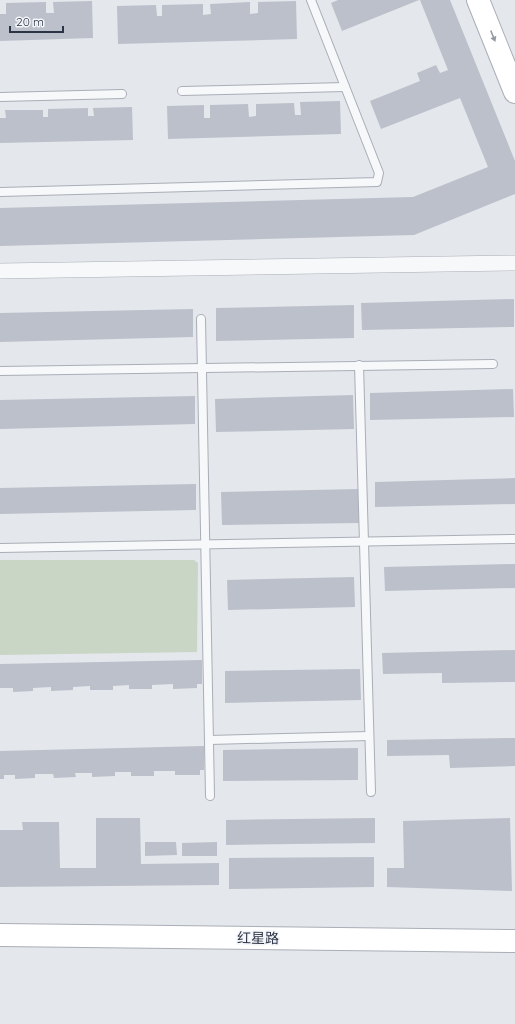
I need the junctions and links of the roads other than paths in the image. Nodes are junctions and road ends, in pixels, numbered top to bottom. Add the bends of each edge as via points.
1 (311, 0) edge
2 (478, 0) edge
3 (495, 0) edge
4 (515, 51) edge
5 (345, 87) junction
6 (182, 91) dead end
7 (515, 92) edge
8 (122, 94) dead end
9 (0, 97) edge
10 (0, 192) edge
11 (515, 263) edge
12 (0, 272) edge
13 (200, 319) dead end
14 (492, 364) dead end
15 (359, 365) junction
16 (202, 368) junction
17 (0, 370) edge
18 (515, 539) edge
19 (364, 541) junction
20 (205, 544) junction
21 (0, 548) edge
22 (369, 736) junction
23 (209, 740) junction
24 (371, 792) dead end
25 (210, 796) dead end
26 (0, 935) edge
27 (515, 941) edge

1 - 5 lane
2 -> 7 street
3 - 4 street
5 - 6 lane
5 - 10 lane via 379,173 377,182
8 - 9 lane
11 - 12 street
13 - 16 lane
14 - 15 lane
15 - 16 lane
15 - 19 lane
16 - 17 lane
16 - 20 lane
18 - 19 lane
19 - 20 lane
19 - 22 lane
20 - 21 lane
20 - 23 lane
22 - 23 lane
22 - 24 lane
23 - 25 lane
26 - 27 street, 红星路

